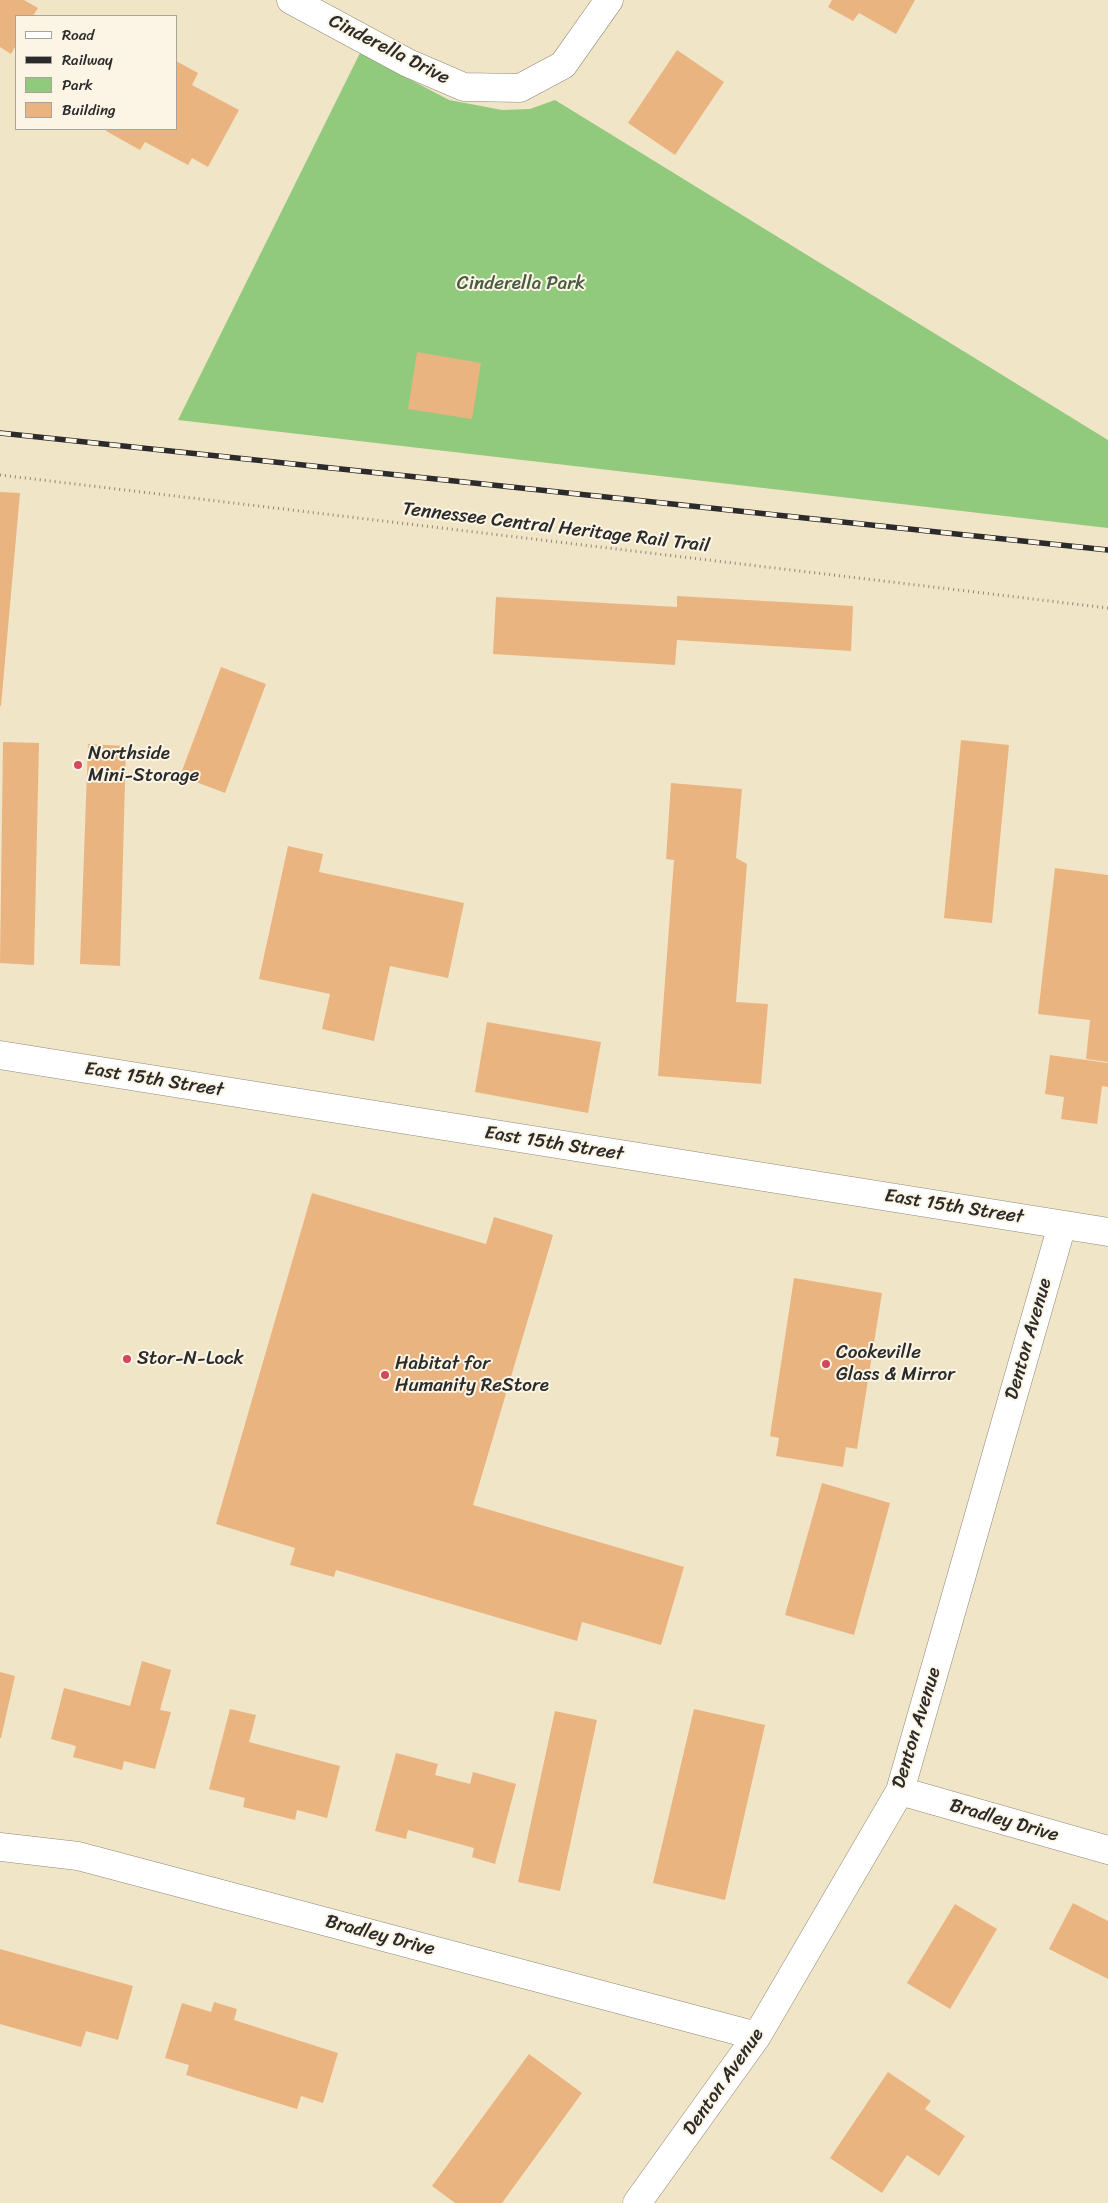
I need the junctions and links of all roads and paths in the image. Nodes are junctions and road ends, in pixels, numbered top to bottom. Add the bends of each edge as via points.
1 (291, 0) edge
2 (609, 0) edge
3 (0, 475) edge
4 (1108, 608) edge
5 (0, 1055) edge
6 (1062, 1225) junction
7 (1108, 1232) edge
8 (900, 1791) junction
9 (0, 1847) edge
10 (1108, 1850) edge
11 (757, 2036) junction
12 (638, 2203) edge

1 - 2 street, Cinderella Drive via 408,63 464,87 520,88 563,65
3 - 4 path, Tennessee Central Heritage Rail Trail
5 - 6 street, East 15th Street
6 - 7 street, East 15th Street
6 - 8 street, Denton Avenue
8 - 10 street, Bradley Drive
8 - 11 street, Denton Avenue
9 - 11 street, Bradley Drive via 78,1856
11 - 12 street, Denton Avenue

